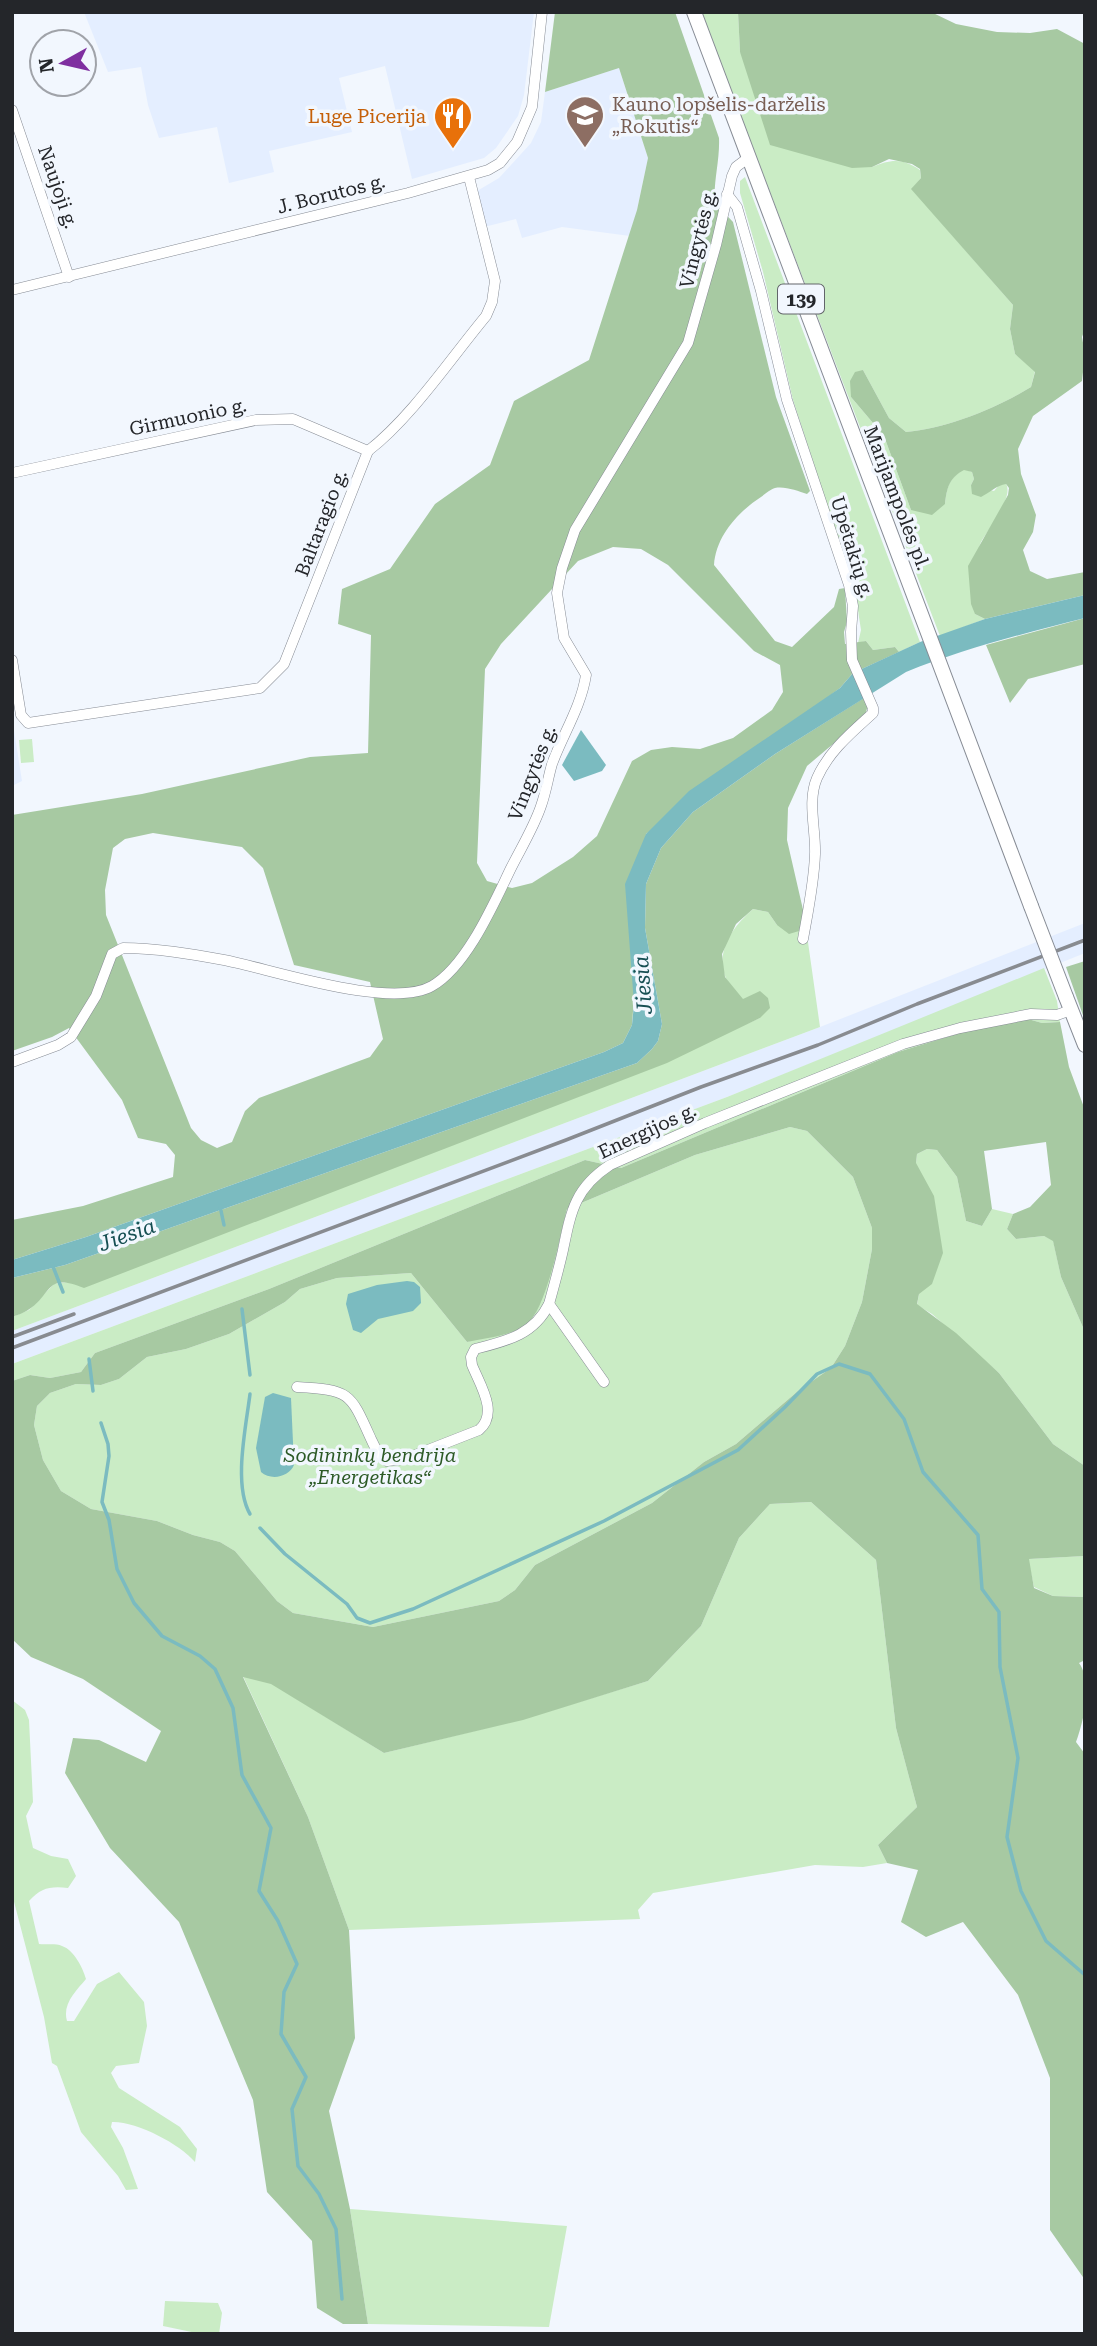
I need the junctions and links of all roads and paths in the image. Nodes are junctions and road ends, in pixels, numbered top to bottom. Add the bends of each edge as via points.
1 (542, 12) edge
2 (694, 12) edge
3 (12, 110) edge
4 (748, 158) junction
5 (469, 177) junction
6 (727, 194) junction
7 (69, 276) junction
8 (12, 290) edge
9 (368, 451) junction
10 (12, 474) edge
11 (12, 660) edge
12 (803, 939) dead end
13 (1069, 1003) junction
14 (1085, 1045) edge
15 (12, 1062) edge
16 (549, 1304) junction
17 (604, 1382) dead end
18 (298, 1387) dead end

1 - 5 street, J. Borutos g. via 535,88 524,130 500,163
2 - 4 main road, Marijampolės pl. / 139
3 - 7 street, Naujoji g.
4 - 6 street, Vingytės g. via 736,167
4 - 13 main road, Marijampolės pl. / 139, bridge
5 - 7 street, J. Borutos g.
5 - 9 street, Baltaragio g. via 495,281 492,302 486,316 409,410
6 - 12 street, Upėtakių g. via 737,207 787,400 849,584 851,651 873,713 843,739 816,781 814,873
6 - 15 street, Vingytės g. via 688,343 575,530 562,568 558,612 564,638 586,675 583,694 552,764 541,807 483,924 446,975 431,987 384,993 223,960 123,948 112,954 96,996 71,1037
7 - 8 street, J. Borutos g.
9 - 10 street, Girmuonio g. via 293,419 256,420
9 - 11 street, Baltaragio g. via 284,664 260,688 34,723 21,715
13 - 14 main road, 139
13 - 16 street, Energijos g. via 1057,1015 1031,1014 903,1044 610,1166 590,1181 575,1202
16 - 17 street
16 - 18 street, Energijos g. via 524,1334 475,1349 472,1365 489,1413 485,1425 405,1459 382,1458 357,1408 344,1394

